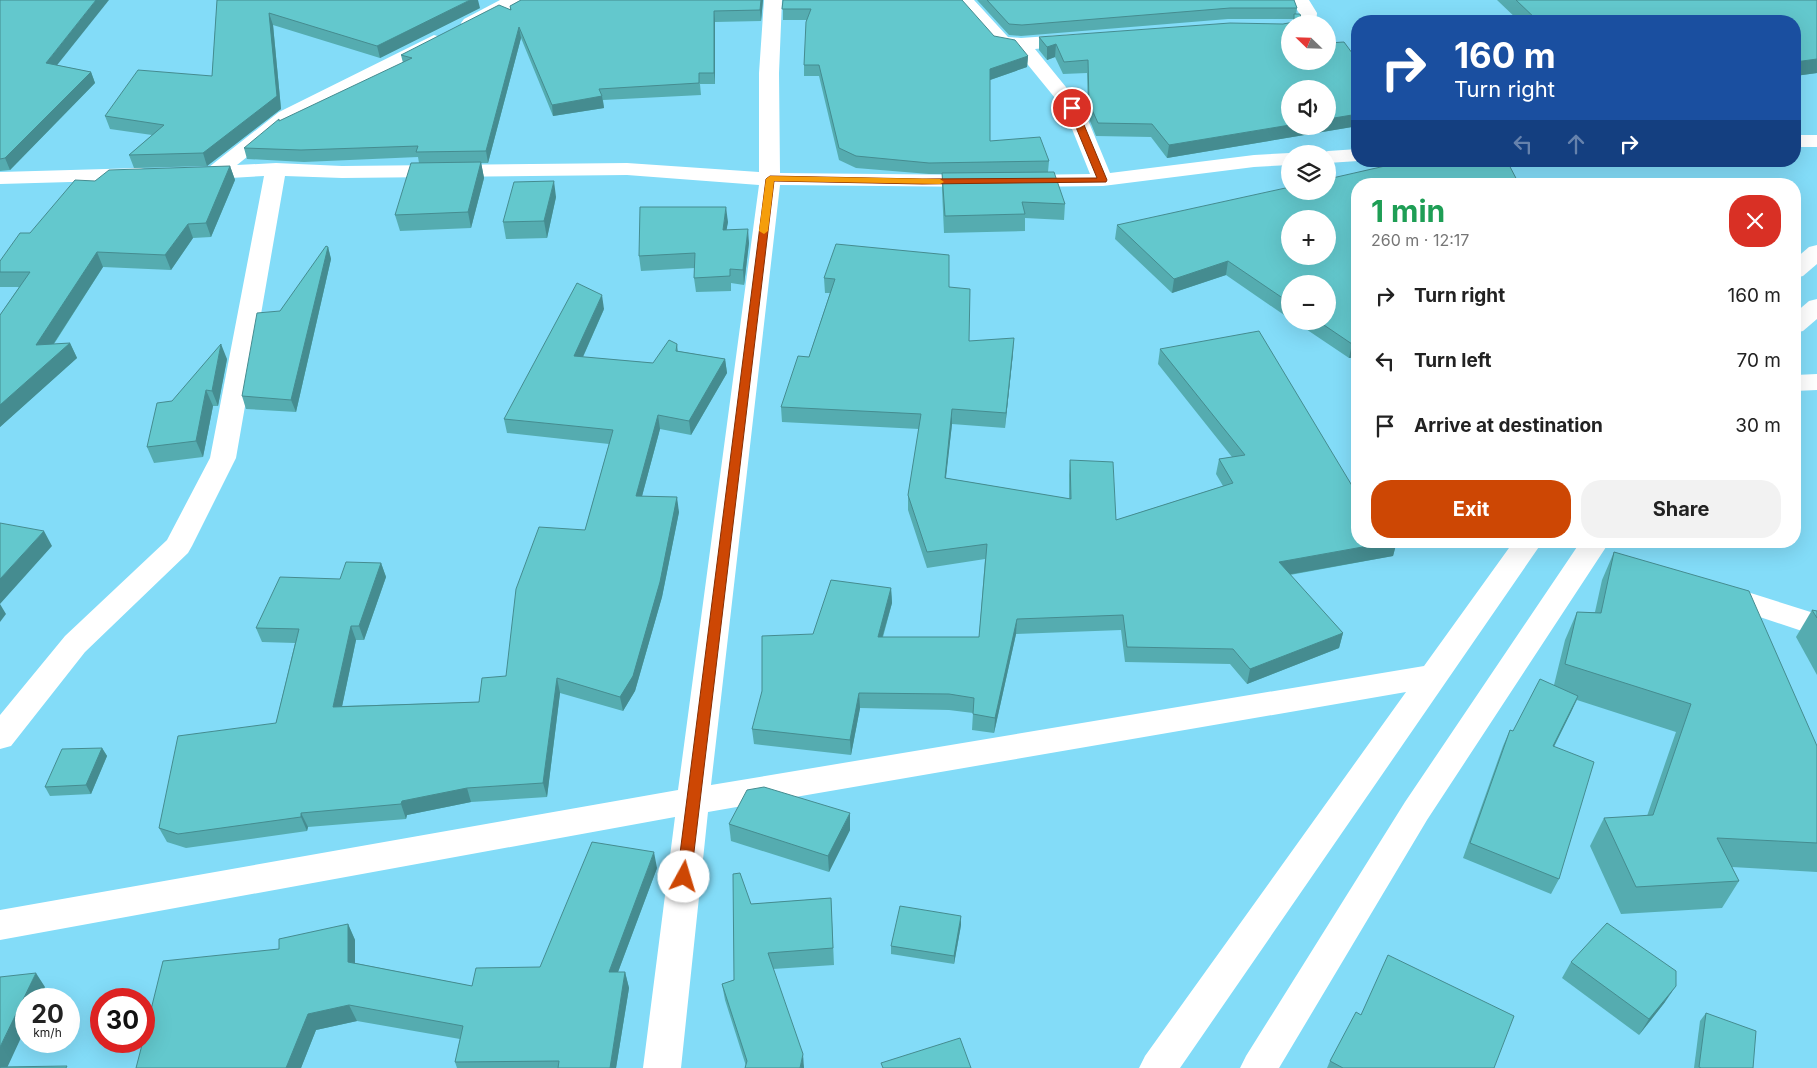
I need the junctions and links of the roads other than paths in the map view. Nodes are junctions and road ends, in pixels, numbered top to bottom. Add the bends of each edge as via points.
1 (514, 0) edge
2 (773, 0) edge
3 (964, 0) edge
4 (1300, 0) edge
5 (1308, 15) edge
6 (1090, 38) edge
7 (1021, 44) junction
8 (1801, 141) edge
9 (1817, 141) edge
10 (1351, 155) edge
11 (1336, 156) edge
12 (1281, 160) edge
13 (276, 169) junction
14 (213, 174) junction
15 (0, 178) edge
16 (770, 179) junction
17 (1102, 180) junction
18 (1817, 252) edge
19 (1801, 266) edge
20 (1817, 306) edge
21 (1801, 321) edge
22 (1817, 382) edge
23 (1801, 383) edge
24 (1524, 548) edge
25 (1601, 550) edge
26 (1694, 585) edge
27 (1817, 625) edge
28 (1435, 676) junction
29 (0, 737) edge
30 (693, 801) junction
31 (0, 925) edge
32 (662, 1068) edge
33 (1158, 1068) edge
34 (1259, 1068) edge

1 - 14 street via 286,116
2 - 16 street via 769,73
3 - 7 street via 1002,42
4 - 5 street
6 - 7 street
7 - 17 street via 1072,108
8 - 9 street
10 - 11 street
12 - 17 street
13 - 14 street
13 - 16 street via 342,172 627,169
13 - 29 street via 223,458 178,546 75,644
14 - 15 street
16 - 17 street via 922,182
16 - 30 street
18 - 19 street
20 - 21 street
22 - 23 street
24 - 28 street
25 - 34 street via 1416,811
26 - 27 street
28 - 30 street
28 - 33 street
30 - 31 street
30 - 32 street

